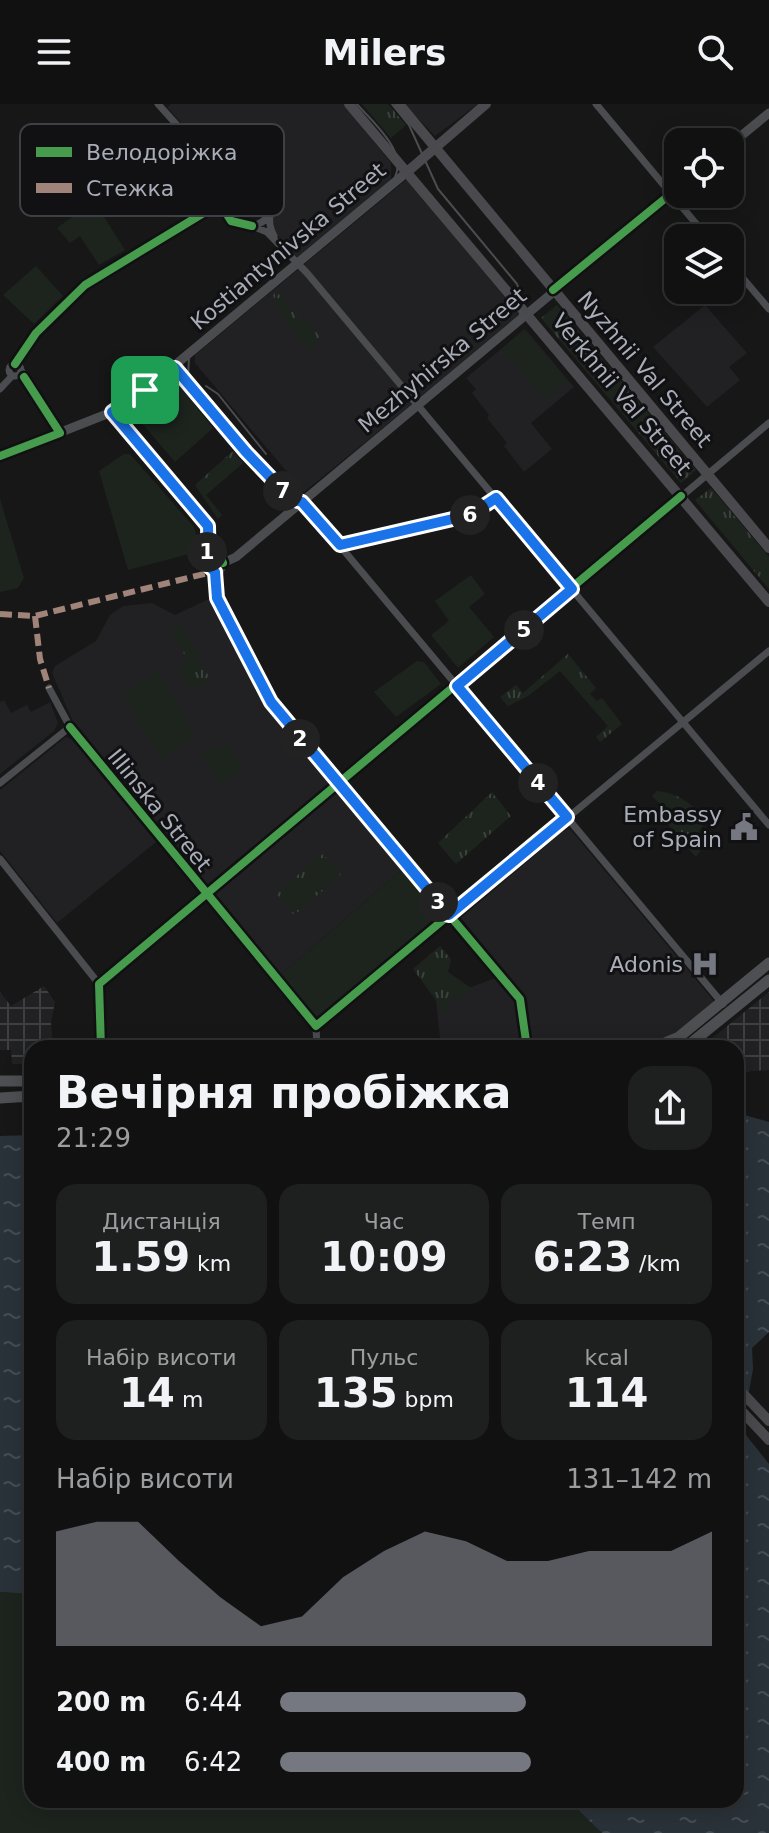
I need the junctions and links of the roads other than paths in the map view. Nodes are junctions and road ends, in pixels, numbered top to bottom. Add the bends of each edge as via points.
1 (349, 104) edge
2 (399, 104) edge
3 (486, 104) edge
4 (596, 104) edge
5 (161, 105) edge
6 (769, 113) edge
7 (177, 124) edge
8 (744, 134) edge
9 (434, 147) junction
10 (407, 172) junction
11 (664, 180) edge
12 (664, 199) edge
13 (198, 216) edge
14 (228, 216) edge
15 (268, 216) edge
16 (269, 216) edge
17 (252, 226) junction
18 (277, 241) junction
19 (298, 264) junction
20 (744, 280) edge
21 (553, 290) junction
22 (769, 309) edge
23 (527, 312) junction
24 (0, 362) edge
25 (175, 368) junction
26 (16, 371) junction
27 (0, 389) edge
28 (418, 404) junction
29 (112, 412) junction
30 (769, 423) edge
31 (60, 433) junction
32 (0, 456) edge
33 (708, 474) junction
34 (681, 496) junction
35 (496, 498) junction
36 (302, 502) junction
37 (208, 526) junction
38 (340, 545) junction
39 (769, 548) edge
40 (225, 561) junction
41 (212, 568) junction
42 (572, 589) junction
43 (769, 602) edge
44 (769, 651) edge
45 (457, 686) junction
46 (49, 688) dead end
47 (682, 721) junction
48 (70, 727) junction
49 (0, 783) edge
50 (339, 784) junction
51 (567, 817) junction
52 (769, 825) edge
53 (0, 859) edge
54 (205, 895) junction
55 (449, 915) junction
56 (769, 963) edge
57 (769, 980) edge
58 (99, 984) junction
59 (722, 1002) junction
60 (730, 1012) junction
61 (316, 1026) junction
62 (101, 1040) edge
63 (317, 1040) edge
64 (526, 1040) edge
65 (672, 1040) edge
66 (696, 1040) edge
67 (0, 1081) edge
68 (24, 1081) edge
69 (24, 1096) edge
70 (0, 1098) edge
71 (744, 1394) edge
72 (744, 1413) edge
73 (769, 1421) edge
74 (769, 1440) edge

1 - 10 main road, Verkhnii Val Street
2 - 9 main road, Nyzhnii Val Street
3 - 9 main road, Kostiantynivska Street
4 - 11 street
5 - 7 street
6 - 8 street
9 - 10 main road, Kostiantynivska Street
9 - 21 main road, Nyzhnii Val Street
10 - 19 street, Kostiantynivska Street
10 - 23 main road, Verkhnii Val Street
12 - 21 street, Mezhyhirska Street
13 - 26 street via 85,285 36,333
14 - 17 street
15 - 17 street
16 - 18 street
17 - 18 street
18 - 19 street
19 - 25 street, Kostiantynivska Street
19 - 28 street
20 - 22 street
21 - 23 street, Mezhyhirska Street
21 - 33 main road, Nyzhnii Val Street
23 - 28 street, Mezhyhirska Street
23 - 34 main road, Verkhnii Val Street
24 - 26 street
25 - 29 street, Kostiantynivska Street
25 - 36 street via 269,477 291,499
26 - 27 street
26 - 31 street via 34,387
28 - 35 street
28 - 36 street, Mezhyhirska Street
29 - 31 street, Kostiantynivska Street
29 - 37 street
30 - 33 street
31 - 32 street, Kostiantynivska Street
33 - 34 street
33 - 39 main road, Nyzhnii Val Street
34 - 42 street
34 - 43 main road, Verkhnii Val Street
35 - 38 street via 470,515
35 - 42 street
36 - 38 street
36 - 40 street, Mezhyhirska Street
37 - 40 street
37 - 41 street
38 - 45 street
40 - 41 street via 214,558
41 - 50 street via 217,598 271,702
42 - 45 street
42 - 47 street
44 - 47 street
45 - 50 street
45 - 51 street
46 - 48 street, Illinska Street
47 - 51 street
47 - 52 street
48 - 49 street
48 - 54 street, Illinska Street
50 - 54 street
50 - 55 street
51 - 55 street
51 - 59 street
53 - 58 street
54 - 58 street
54 - 61 street, Illinska Street
55 - 61 street
55 - 64 street via 520,999
56 - 59 main road
57 - 60 main road
58 - 62 street
59 - 60 street
59 - 65 main road
60 - 66 main road
61 - 63 street
67 - 68 main road
69 - 70 main road
71 - 73 main road
72 - 74 main road

